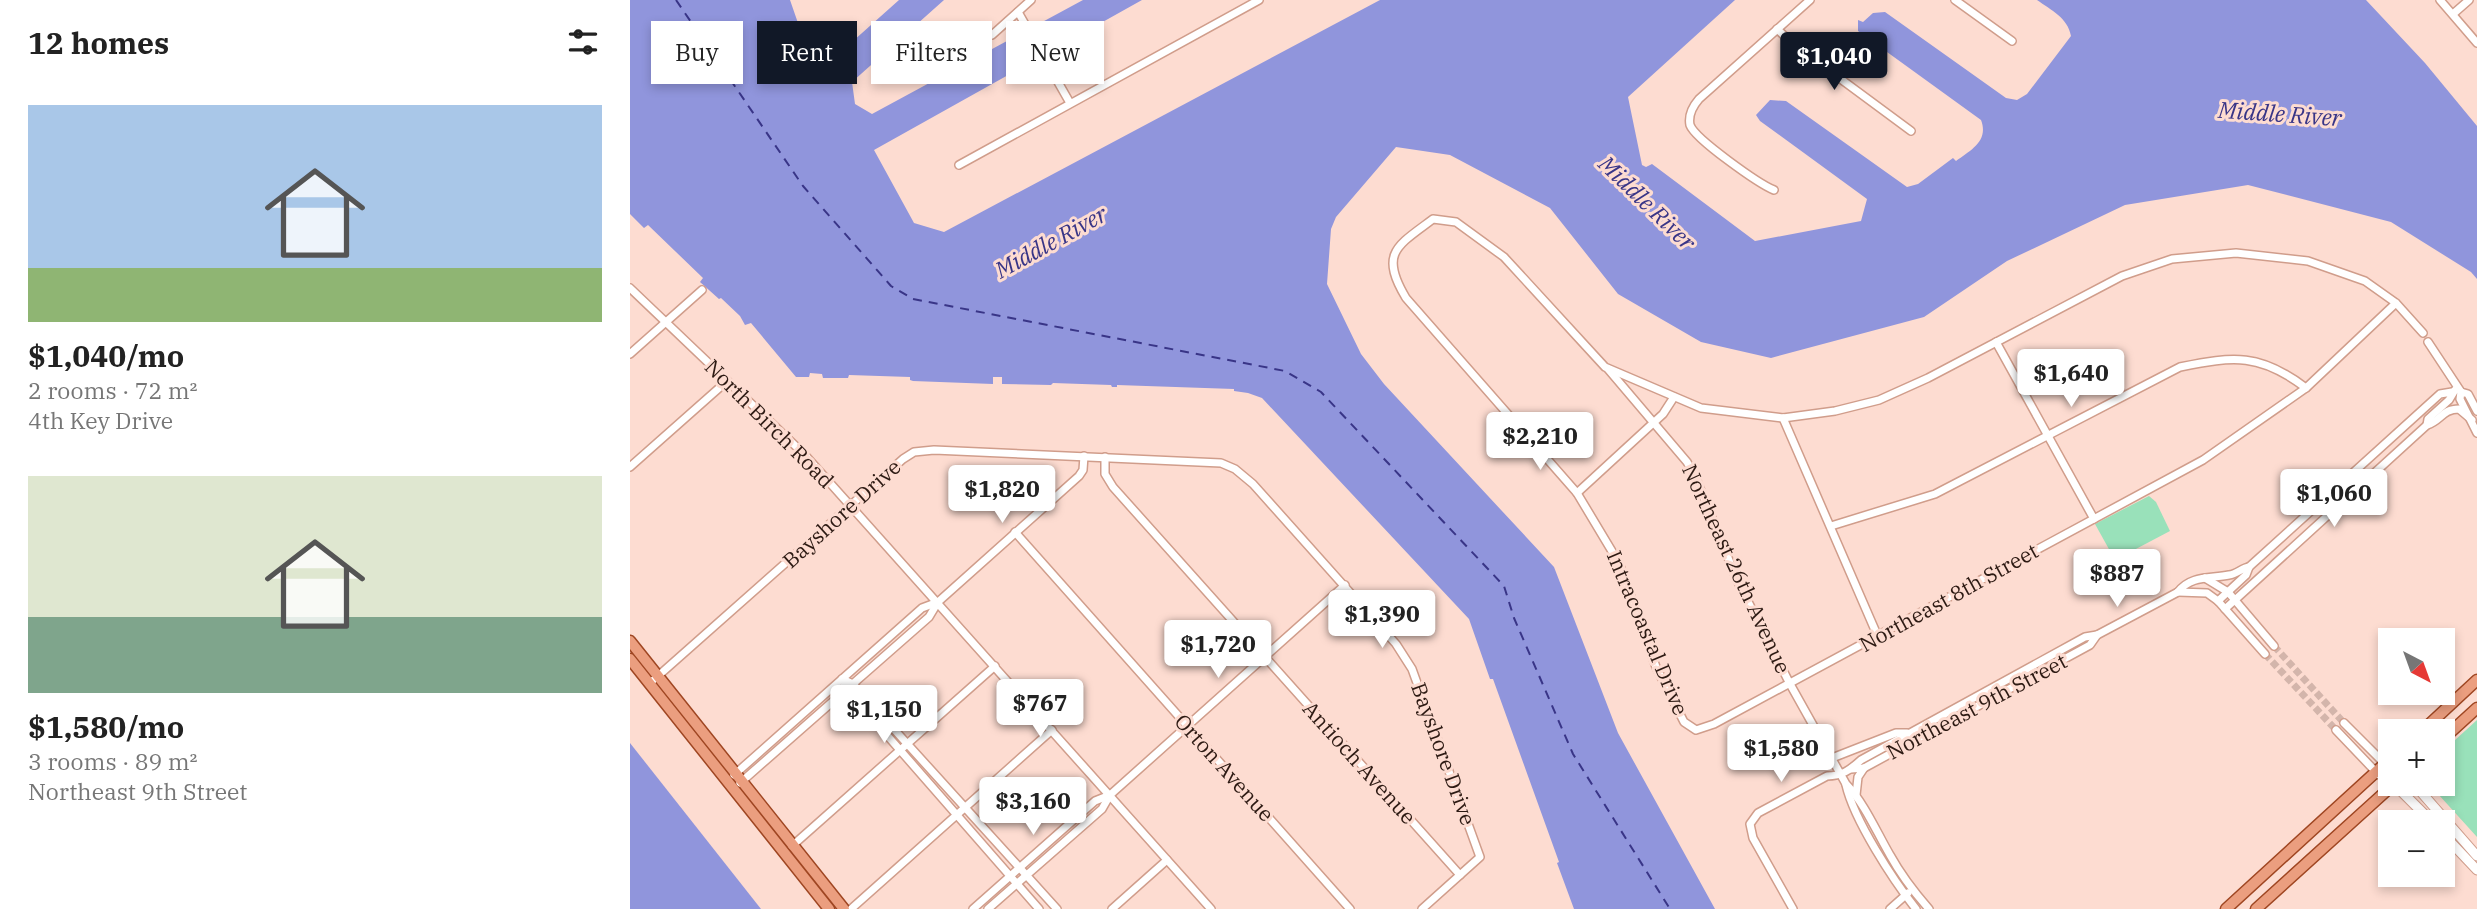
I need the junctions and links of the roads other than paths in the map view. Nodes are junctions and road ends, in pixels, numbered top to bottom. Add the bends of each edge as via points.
1 (1031, 0) edge
2 (1259, 0) edge
3 (1810, 0) edge
4 (1955, 0) edge
5 (2440, 0) edge
6 (2469, 0) edge
7 (1018, 12) junction
8 (2453, 14) junction
9 (1777, 29) junction
10 (992, 35) dead end
11 (2011, 41) dead end
12 (2477, 43) edge
13 (1070, 103) junction
14 (1911, 131) dead end
15 (960, 165) dead end
16 (1774, 190) dead end
17 (1410, 236) joint
18 (630, 288) edge
19 (702, 290) dead end
20 (2396, 303) junction
21 (666, 322) junction
22 (2423, 333) dead end
23 (1996, 342) junction
24 (2428, 342) dead end
25 (630, 354) edge
26 (1605, 367) junction
27 (727, 381) junction
28 (2306, 388) junction
29 (2457, 390) junction
30 (1674, 397) junction
31 (2477, 411) edge
32 (1783, 418) junction
33 (2472, 420) junction
34 (1654, 422) junction
35 (2427, 425) junction
36 (2477, 433) edge
37 (2047, 437) junction
38 (1084, 456) junction
39 (1105, 457) junction
40 (630, 467) edge
41 (1577, 493) junction
42 (851, 507) junction
43 (2094, 519) junction
44 (1831, 526) junction
45 (1015, 532) junction
46 (2249, 566) junction
47 (2205, 578) junction
48 (1345, 585) junction
49 (2178, 592) junction
50 (2228, 592) junction
51 (2235, 600) junction
52 (2218, 601) junction
53 (938, 602) junction
54 (2225, 609) junction
55 (2097, 635) junction
56 (1878, 637) junction
57 (630, 641) edge
58 (2274, 646) tunnel mouth
59 (2265, 654) tunnel mouth
60 (1265, 658) junction
61 (630, 659) edge
62 (995, 666) junction
63 (842, 679) junction
64 (2477, 680) edge
65 (654, 681) junction
66 (853, 684) junction
67 (1790, 684) junction
68 (846, 691) junction
69 (2477, 708) edge
70 (2435, 719) edge
71 (2344, 723) tunnel mouth
72 (1187, 726) junction
73 (2455, 728) edge
74 (1052, 730) junction
75 (1696, 730) joint
76 (2336, 730) tunnel mouth
77 (1907, 733) junction
78 (908, 743) junction
79 (899, 751) junction
80 (1832, 758) junction
81 (2378, 758) edge
82 (2378, 760) edge
83 (1864, 768) junction
84 (1852, 769) junction
85 (2378, 773) edge
86 (1841, 775) junction
87 (738, 778) junction
88 (1846, 785) junction
89 (729, 786) junction
90 (1110, 795) junction
91 (1856, 795) junction
92 (2379, 796) edge
93 (2406, 796) edge
94 (2424, 796) edge
95 (965, 807) junction
96 (2420, 810) edge
97 (956, 815) junction
98 (792, 846) junction
99 (2455, 847) edge
100 (2477, 856) edge
101 (1167, 860) junction
102 (1020, 868) junction
103 (2477, 870) edge
104 (1027, 875) junction
105 (1460, 875) junction
106 (1010, 877) junction
107 (1017, 884) junction
108 (1909, 892) junction
109 (2243, 894) junction
110 (829, 909) edge
111 (844, 909) edge
112 (851, 909) edge
113 (973, 909) edge
114 (988, 909) edge
115 (1039, 909) edge
116 (1057, 909) edge
117 (1112, 909) edge
118 (1211, 909) edge
119 (1350, 909) edge
120 (1422, 909) edge
121 (1793, 909) edge
122 (1890, 909) edge
123 (1916, 909) edge
124 (1929, 909) edge
125 (2227, 909) edge
126 (2238, 909) edge
127 (2256, 909) edge

1 - 7 street
2 - 13 street
3 - 9 street
4 - 11 street
5 - 8 street
6 - 8 street
7 - 10 street
7 - 13 street
8 - 12 street
9 - 14 street
9 - 16 street via 1699,99 1689,120 1697,135
13 - 15 street
17 - 26 street, Northeast 26th Avenue via 1433,219 1456,222 1504,257
17 - 41 street, Intracoastal Drive via 1392,261 1406,298
18 - 21 street, North Birch Road
19 - 21 street
20 - 22 street
20 - 23 street via 2364,281 2308,261 2236,253 2208,255 2172,259 2122,276
20 - 28 street, Northeast 8th Street
21 - 25 street
21 - 27 street, North Birch Road
23 - 32 street via 1879,400
23 - 37 street
24 - 29 street
26 - 30 street
26 - 34 street, Northeast 26th Avenue
27 - 40 street
27 - 42 street, North Birch Road via 805,455
28 - 37 street via 2285,372 2256,360 2219,359 2180,367
28 - 43 street, Northeast 8th Street via 2203,460
29 - 31 street via 2468,394
29 - 33 street
29 - 35 street
29 - 46 street via 2440,394
30 - 32 street via 1701,408
30 - 34 street
32 - 44 street
33 - 35 street via 2459,409 2449,409
33 - 36 street
34 - 41 street
34 - 67 street, Northeast 26th Avenue via 1695,476 1737,580
35 - 51 street
37 - 43 street
37 - 44 street via 1935,494
38 - 39 street, Bayshore Drive
38 - 42 street, Bayshore Drive via 920,451 903,459
38 - 45 street via 1079,476
39 - 48 street, Bayshore Drive via 1214,462 1235,469
39 - 60 street, Antioch Avenue via 1105,474 1113,487
41 - 75 street, Intracoastal Drive via 1619,562 1656,667 1684,722
42 - 53 street, North Birch Road
42 - 65 street, Bayshore Drive
43 - 56 street, Northeast 8th Street
44 - 56 street
45 - 53 street
45 - 72 street, Orton Avenue
46 - 47 street, Northeast 9th Street via 2227,576
46 - 50 street
47 - 49 street, Northeast 9th Street via 2184,584
47 - 50 street
48 - 60 street
48 - 105 street, Bayshore Drive via 1409,662 1480,858
49 - 52 street via 2207,593
49 - 55 street, Northeast 9th Street
50 - 51 street
50 - 52 street
51 - 54 street
51 - 58 street
52 - 54 street
53 - 62 street, North Birch Road
53 - 63 street via 922,608
53 - 66 street via 929,617
54 - 59 street
55 - 77 street, Northeast 9th Street via 2085,637
55 - 83 street, Northeast 9th Street via 2090,645
56 - 67 street, Northeast 8th Street
57 - 65 main road
60 - 72 street
60 - 105 street, Antioch Avenue
61 - 65 main road
62 - 74 street, North Birch Road
62 - 78 street
63 - 66 street
63 - 68 street
63 - 87 street
64 - 70 main road
65 - 87 main road
65 - 89 main road
66 - 68 street
66 - 78 street
67 - 75 street, Northeast 8th Street
67 - 80 street, Northeast 26th Avenue
68 - 79 street
68 - 87 street
69 - 73 main road
71 - 81 street
72 - 90 street
72 - 119 street, Orton Avenue
74 - 90 street, North Birch Road
74 - 95 street
76 - 82 street
77 - 80 street, Northeast 9th Street
77 - 84 street, Northeast 9th Street
78 - 79 street
78 - 95 street
79 - 97 street
79 - 98 street
80 - 86 street, Northeast 26th Avenue
83 - 84 street, Northeast 9th Street
83 - 91 street
84 - 86 street, Northeast 9th Street
85 - 109 main road
86 - 88 street, Northeast 26th Avenue
86 - 121 street, Northeast 9th Street via 1827,776 1765,809 1750,824 1753,838
87 - 89 street
87 - 98 main road
88 - 91 street, Northeast 26th Avenue
88 - 108 street, Northeast 26th Avenue via 1849,798
89 - 110 main road
90 - 101 street, North Birch Road
90 - 102 street via 1095,801
90 - 104 street via 1102,809
91 - 108 street, Northeast 26th Avenue
92 - 127 main road
93 - 96 street
94 - 100 street
95 - 97 street
95 - 102 street
97 - 106 street
97 - 112 street
98 - 111 main road
99 - 103 street
101 - 117 street
101 - 118 street, North Birch Road
102 - 104 street
102 - 106 street
104 - 107 street
104 - 116 street
105 - 120 street
106 - 107 street
106 - 113 street
107 - 114 street
107 - 115 street
108 - 122 street
108 - 123 street, Northeast 26th Avenue
108 - 124 street, Northeast 26th Avenue
109 - 125 main road
109 - 126 main road

